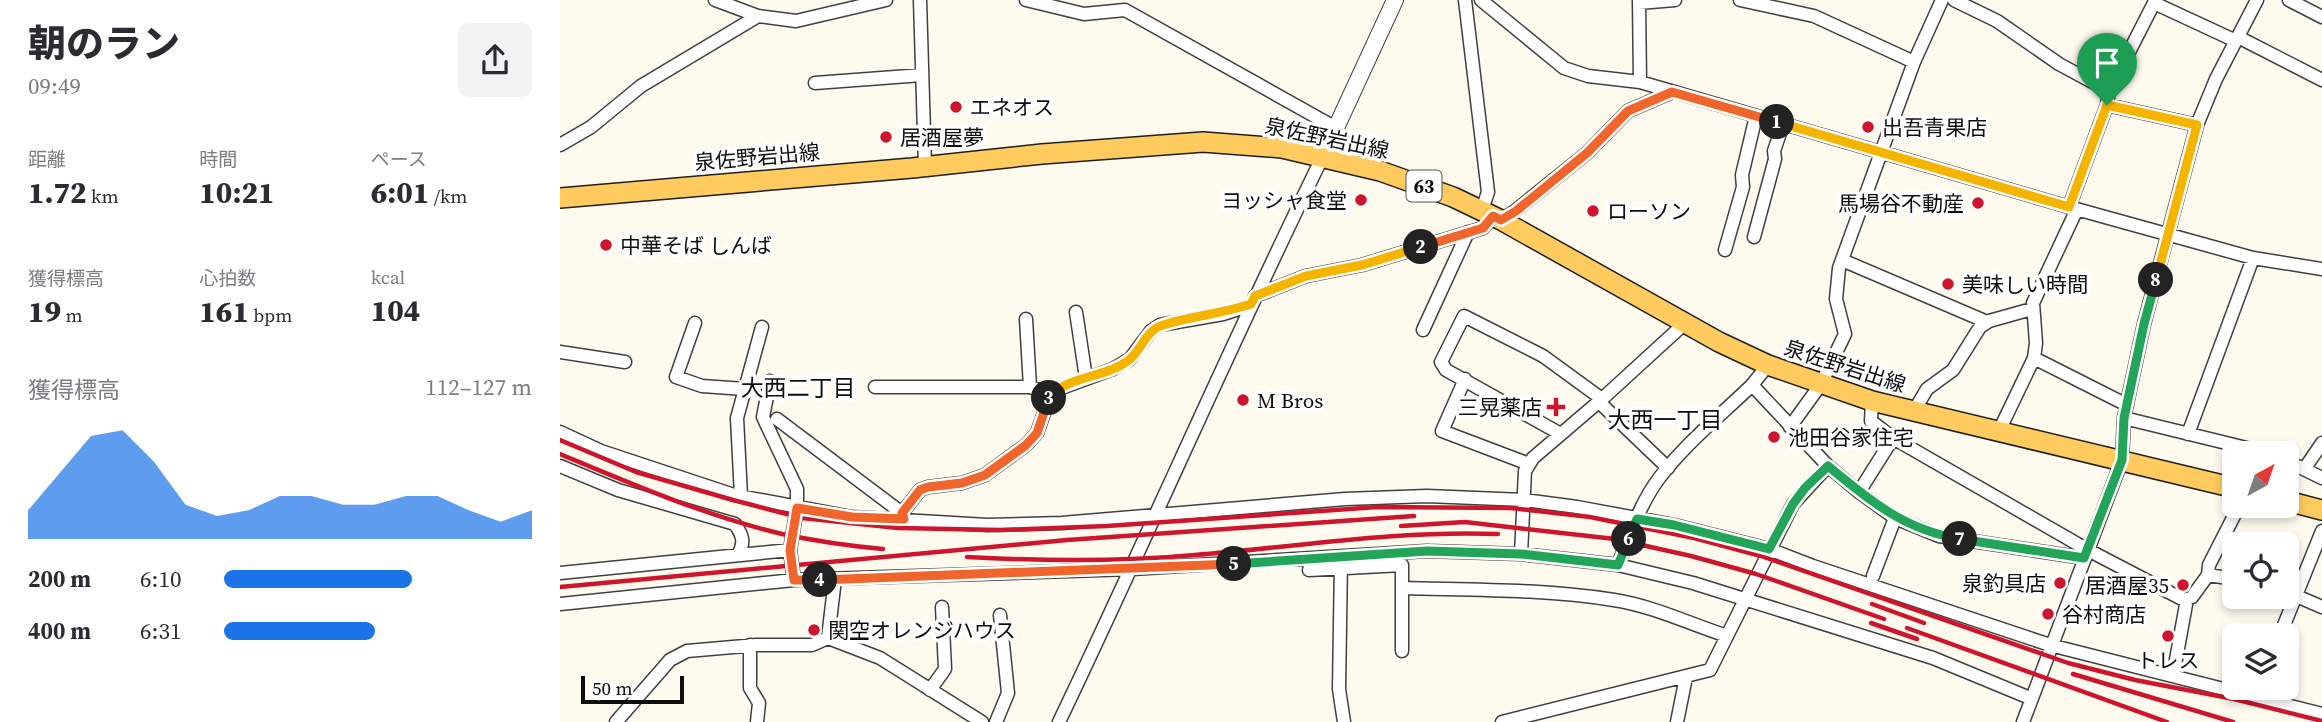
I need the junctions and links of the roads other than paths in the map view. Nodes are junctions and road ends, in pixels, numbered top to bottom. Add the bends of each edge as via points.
1 (715, 0) edge
2 (887, 0) edge
3 (920, 0) edge
4 (1026, 0) edge
5 (1395, 0) edge
6 (1465, 0) edge
7 (1481, 0) edge
8 (1675, 0) edge
9 (1740, 0) edge
10 (1942, 0) edge
11 (1954, 0) edge
12 (2257, 0) edge
13 (2289, 0) edge
14 (2154, 1) edge
15 (1639, 2) edge
16 (1969, 3) edge
17 (1127, 5) edge
18 (758, 16) junction
19 (2322, 17) edge
20 (2237, 39) junction
21 (1914, 62) junction
22 (922, 75) junction
23 (2322, 80) edge
24 (1640, 82) junction
25 (816, 83) dead end
26 (2109, 91) junction
27 (1672, 92) junction
28 (2107, 105) junction
29 (1756, 116) junction
30 (1783, 124) junction
31 (2197, 125) junction
32 (1336, 128) junction
33 (560, 145) edge
34 (1883, 151) junction
35 (1323, 156) junction
36 (925, 166) junction
37 (560, 198) edge
38 (2073, 208) junction
39 (1492, 215) junction
40 (1468, 232) junction
41 (2168, 234) junction
42 (1754, 237) dead end
43 (1725, 250) dead end
44 (2253, 258) junction
45 (1842, 260) junction
46 (2322, 269) edge
47 (1253, 300) junction
48 (2032, 309) junction
49 (1076, 312) dead end
50 (1026, 318) dead end
51 (1987, 322) junction
52 (695, 323) dead end
53 (1684, 324) junction
54 (762, 327) dead end
55 (1423, 330) dead end
56 (560, 352) edge
57 (2034, 358) junction
58 (625, 362) dead end
59 (1768, 365) junction
60 (1086, 378) junction
61 (1465, 379) junction
62 (769, 381) dead end
63 (1821, 384) junction
64 (1752, 385) junction
65 (875, 387) dead end
66 (1030, 387) junction
67 (745, 388) junction
68 (1052, 394) junction
69 (1601, 400) junction
70 (1872, 401) junction
71 (1914, 411) junction
72 (2125, 411) junction
73 (777, 419) dead end
74 (1790, 427) junction
75 (1999, 431) junction
76 (560, 432) edge
77 (1559, 433) junction
78 (2188, 434) junction
79 (1893, 438) junction
80 (2222, 442) edge
81 (2322, 443) edge
82 (2122, 460) junction
83 (1529, 464) junction
84 (560, 466) edge
85 (1828, 466) junction
86 (2300, 466) edge
87 (1668, 468) junction
88 (2305, 468) junction
89 (2322, 478) edge
90 (2222, 485) edge
91 (1859, 492) junction
92 (741, 496) junction
93 (1524, 500) junction
94 (2300, 504) edge
95 (797, 508) junction
96 (2322, 510) edge
97 (903, 516) junction
98 (1154, 517) junction
99 (1895, 518) junction
100 (2233, 518) edge
101 (1637, 519) junction
102 (2322, 531) edge
103 (1769, 549) junction
104 (790, 550) junction
105 (1521, 554) junction
106 (2086, 554) junction
107 (738, 555) junction
108 (1341, 562) junction
109 (1618, 565) junction
110 (1132, 569) junction
111 (1309, 570) dead end
112 (560, 573) edge
113 (2208, 575) junction
114 (1873, 576) dead end
115 (2222, 577) edge
116 (835, 579) junction
117 (2299, 579) edge
118 (794, 580) junction
119 (1403, 588) junction
120 (2299, 596) edge
121 (1746, 599) junction
122 (2187, 599) junction
123 (560, 604) edge
124 (942, 607) dead end
125 (2322, 607) edge
126 (1000, 615) dead end
127 (1727, 636) junction
128 (828, 638) junction
129 (750, 645) junction
130 (2050, 645) junction
131 (1402, 651) dead end
132 (2173, 676) junction
133 (1686, 677) junction
134 (2222, 685) edge
135 (930, 690) junction
136 (2030, 698) junction
137 (2284, 700) edge
138 (2322, 714) edge
139 (2027, 720) edge
140 (616, 722) edge
141 (757, 722) edge
142 (982, 722) edge
143 (996, 722) edge
144 (1059, 722) edge
145 (1344, 722) edge
146 (1502, 722) edge
147 (1677, 722) edge

1 - 18 street
2 - 18 street via 796,21
3 - 22 street
4 - 17 street via 1084,14
5 - 32 street
6 - 39 street
7 - 24 street via 1564,68 1588,76
8 - 15 street
9 - 21 street via 1814,16
10 - 21 street
11 - 16 street
12 - 20 street
13 - 19 street
14 - 20 street
14 - 26 street
15 - 24 street
16 - 26 street via 2059,64
17 - 32 street
18 - 33 street via 641,86 591,127
20 - 23 street
20 - 31 street
21 - 34 street
22 - 25 street
22 - 36 street
24 - 27 street
26 - 28 street
27 - 29 street
27 - 39 street via 1628,111 1587,153 1516,211
28 - 31 street
28 - 38 street
29 - 30 street
29 - 43 street
30 - 34 street
30 - 42 street
31 - 41 street
32 - 35 street
34 - 38 street
34 - 45 street
35 - 36 main road, 泉佐野岩出線 / 63 via 1203,142
35 - 39 main road, 泉佐野岩出線 / 63 via 1380,171
35 - 47 street
36 - 37 main road, 泉佐野岩出線 / 63
38 - 41 street
38 - 48 street
39 - 40 street via 1483,228
39 - 53 main road, 泉佐野岩出線 / 63
40 - 47 street via 1362,265 1306,276
40 - 55 street
41 - 44 street
41 - 72 street
44 - 46 street
44 - 78 street
45 - 51 street
45 - 63 street via 1836,299 1846,334
47 - 60 street via 1223,314 1160,325 1130,359
47 - 98 street
48 - 51 street
48 - 57 street
49 - 60 street
50 - 66 street
51 - 71 street via 1973,335 1953,370 1927,389
52 - 67 street via 676,377 702,386
53 - 59 main road, 泉佐野岩出線 / 63
53 - 69 street
54 - 67 street
56 - 58 street
57 - 72 street
57 - 75 street
59 - 63 main road, 泉佐野岩出線 / 63
59 - 64 street
60 - 68 street
61 - 69 street via 1446,370 1441,362 1464,316 1543,356
61 - 77 street
61 - 83 street via 1442,432
62 - 95 street via 762,417 797,489
63 - 70 main road, 泉佐野岩出線 / 63
63 - 74 street
64 - 74 street
64 - 87 street
65 - 66 street
66 - 68 street
67 - 92 street via 737,418
68 - 97 street via 1037,433 1026,445 985,475 920,490
69 - 77 street
69 - 87 street
70 - 71 main road, 泉佐野岩出線 / 63
70 - 79 street via 1871,421
71 - 75 main road, 泉佐野岩出線 / 63
72 - 78 street
72 - 82 street
73 - 97 street
74 - 85 street
75 - 82 main road, 泉佐野岩出線 / 63
76 - 92 street via 663,473
77 - 83 street
78 - 80 street
79 - 91 street
79 - 106 street
81 - 88 street
82 - 90 main road, 泉佐野岩出線 / 63
82 - 106 street
83 - 93 street
84 - 107 street via 618,490 735,524 744,545
85 - 91 street
85 - 103 street via 1793,504
86 - 88 street
87 - 101 street
88 - 89 street
91 - 99 street
92 - 95 street
93 - 98 street via 1345,499
93 - 101 street
93 - 105 street
94 - 96 main road
95 - 97 street via 852,517
95 - 104 street
97 - 98 street via 987,525
98 - 110 street
99 - 106 street via 1939,536
99 - 114 street
100 - 113 street
101 - 103 street
101 - 109 street
102 - 117 street
103 - 121 street
103 - 130 street
104 - 107 street
104 - 118 street
105 - 108 street via 1427,551
105 - 109 street
106 - 122 street
106 - 130 street
107 - 112 street
108 - 110 street
108 - 111 street
108 - 119 street via 1402,565
108 - 145 street via 1339,690
109 - 121 street
110 - 116 street
110 - 144 street
113 - 115 street
113 - 122 street
116 - 118 street
116 - 128 street
118 - 123 street
119 - 127 street via 1615,600
119 - 131 street
120 - 125 street
121 - 127 street
121 - 136 street via 1933,659
122 - 132 street
124 - 135 street via 945,669
126 - 143 street via 1008,693
127 - 133 street via 1710,670
128 - 129 street via 813,645
128 - 135 street via 880,658
129 - 140 street via 687,651 670,660
129 - 141 street via 750,688 760,704
130 - 132 street
130 - 136 street
132 - 134 street
133 - 146 street
133 - 147 street
135 - 142 street
136 - 139 street
137 - 138 street

